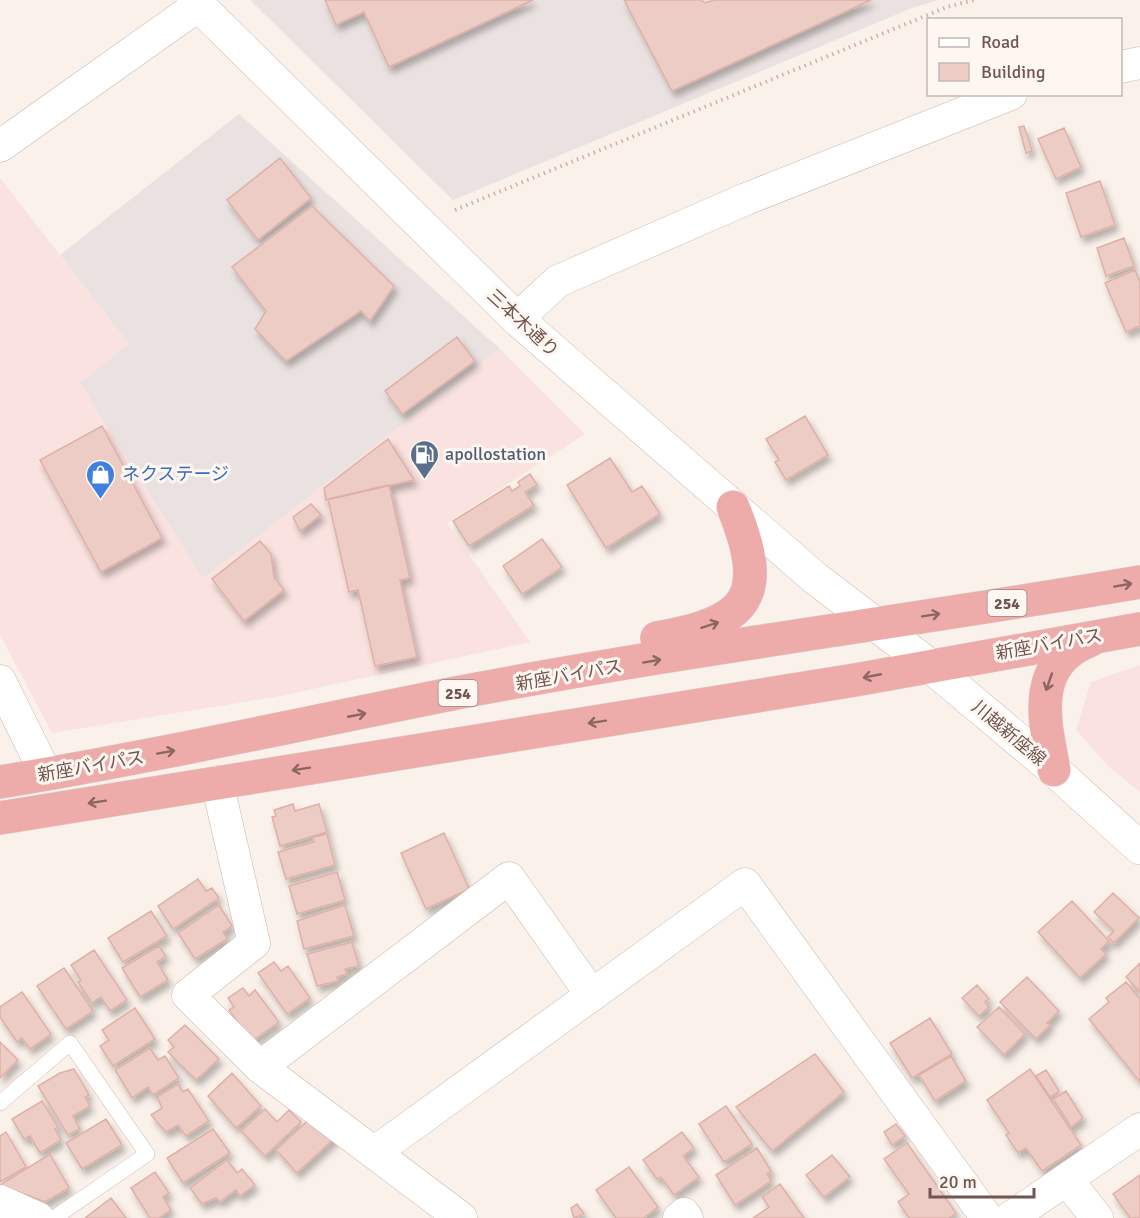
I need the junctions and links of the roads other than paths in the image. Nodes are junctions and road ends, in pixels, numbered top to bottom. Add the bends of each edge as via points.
1 (196, 3) edge
2 (1140, 63) edge
3 (1122, 67) edge
4 (1006, 96) edge
5 (0, 146) edge
6 (517, 320) junction
7 (733, 507) junction
8 (1140, 582) edge
9 (873, 623) junction
10 (1140, 628) edge
11 (1106, 634) junction
12 (929, 665) junction
13 (0, 681) edge
14 (451, 694) junction
15 (1054, 770) junction
16 (46, 774) junction
17 (0, 782) edge
18 (217, 782) junction
19 (0, 818) edge
20 (1140, 848) edge
21 (591, 994) junction
22 (260, 1067) junction
23 (0, 1103) edge
24 (1140, 1129) edge
25 (375, 1152) junction
26 (1066, 1180) junction
27 (0, 1201) edge
28 (38, 1218) edge
29 (54, 1218) edge
30 (461, 1218) edge
31 (679, 1218) edge
32 (687, 1218) edge
33 (987, 1218) edge
34 (1010, 1218) edge
35 (1097, 1218) edge

1 - 5 street
1 - 6 street, 三本木通り
2 - 3 street
4 - 6 street via 746,199 558,280
6 - 7 street, 三本木通り
7 - 9 street, 三本木通り
14 -> 7 highway via 596,648 681,634 729,617 741,605 749,581 748,553
9 -> 8 highway, 新座バイパス / 254
9 - 12 street, 川越新座線
14 -> 9 highway, 新座バイパス / 254
10 - 11 highway, 新座バイパス
11 - 12 highway, 新座バイパス
11 -> 15 highway via 1073,647 1058,661 1047,684 1044,705
12 - 15 street, 川越新座線
12 -> 18 highway, 新座バイパス
13 - 16 street
16 -> 14 highway, 新座バイパス / 254 via 239,739
15 - 20 street, 川越新座線
16 - 17 highway, 新座バイパス / 254
18 -> 19 highway, 新座バイパス
18 - 22 street via 254,943 188,995
21 - 22 street via 509,878
21 - 25 street
21 - 33 street via 745,884
22 - 25 street
23 - 29 lane via 70,1042 147,1154
24 - 26 street
25 - 30 street
26 - 34 street
26 - 35 street
27 - 28 street
31 - 32 street via 684,1214

